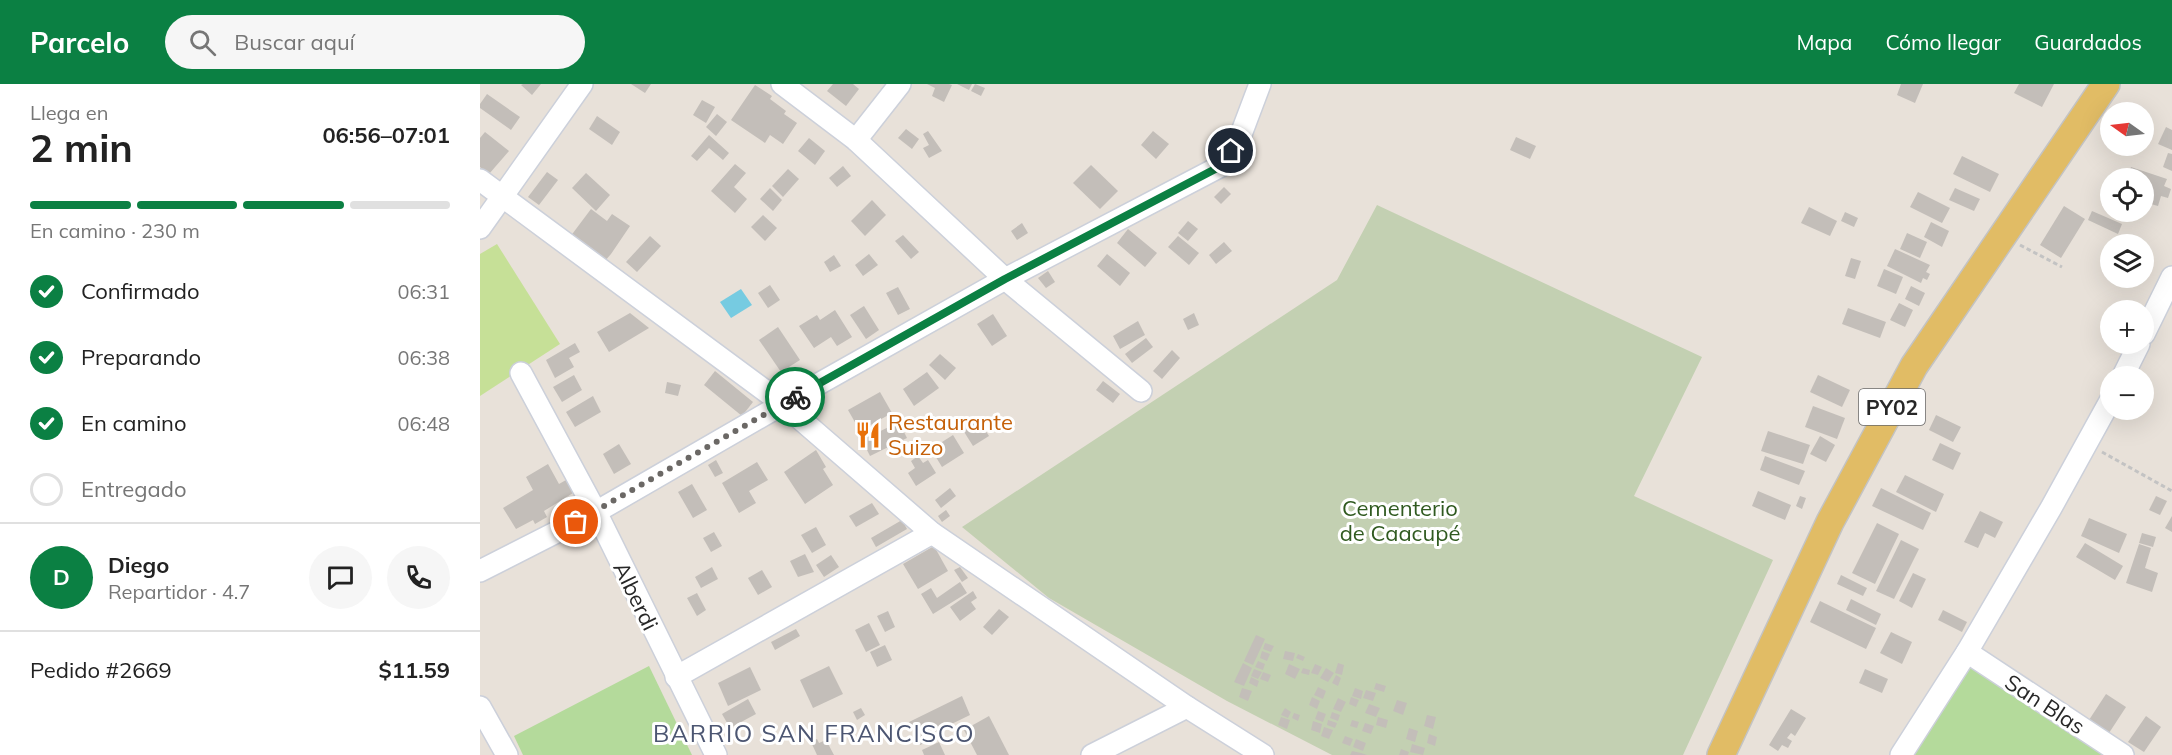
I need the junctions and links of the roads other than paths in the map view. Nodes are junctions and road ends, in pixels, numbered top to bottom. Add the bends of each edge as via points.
1 (582, 84) edge
2 (782, 84) edge
3 (900, 84) edge
4 (1260, 84) edge
5 (2106, 84) edge
6 (856, 140) junction
7 (480, 180) edge
8 (501, 195) junction
9 (480, 228) edge
10 (2172, 277) edge
11 (1005, 279) junction
12 (2154, 314) edge
13 (521, 374) dead end
14 (1141, 391) dead end
15 (783, 404) junction
16 (2100, 420) edge
17 (596, 512) junction
18 (932, 533) junction
19 (480, 571) edge
20 (1967, 652) junction
21 (676, 677) junction
22 (480, 707) edge
23 (1187, 707) junction
24 (507, 755) edge
25 (716, 755) edge
26 (1092, 755) edge
27 (1263, 755) edge
28 (1722, 755) edge
29 (1901, 755) edge
30 (2123, 755) edge

1 - 8 street
2 - 6 street
3 - 6 street
4 - 11 street via 1240,136 1221,166
5 - 28 main road, PY02 via 1914,366 1830,522
6 - 11 street
7 - 8 street
8 - 9 street
8 - 15 street
10 - 12 street
11 - 14 street
11 - 15 street
13 - 17 street, Alberdi
15 - 17 street
15 - 18 street
16 - 20 street
17 - 19 street
17 - 21 street, Alberdi
18 - 21 street
18 - 23 street
20 - 29 street
20 - 30 street, San Blas
21 - 25 street, Alberdi
22 - 24 street
23 - 26 street
23 - 27 street

